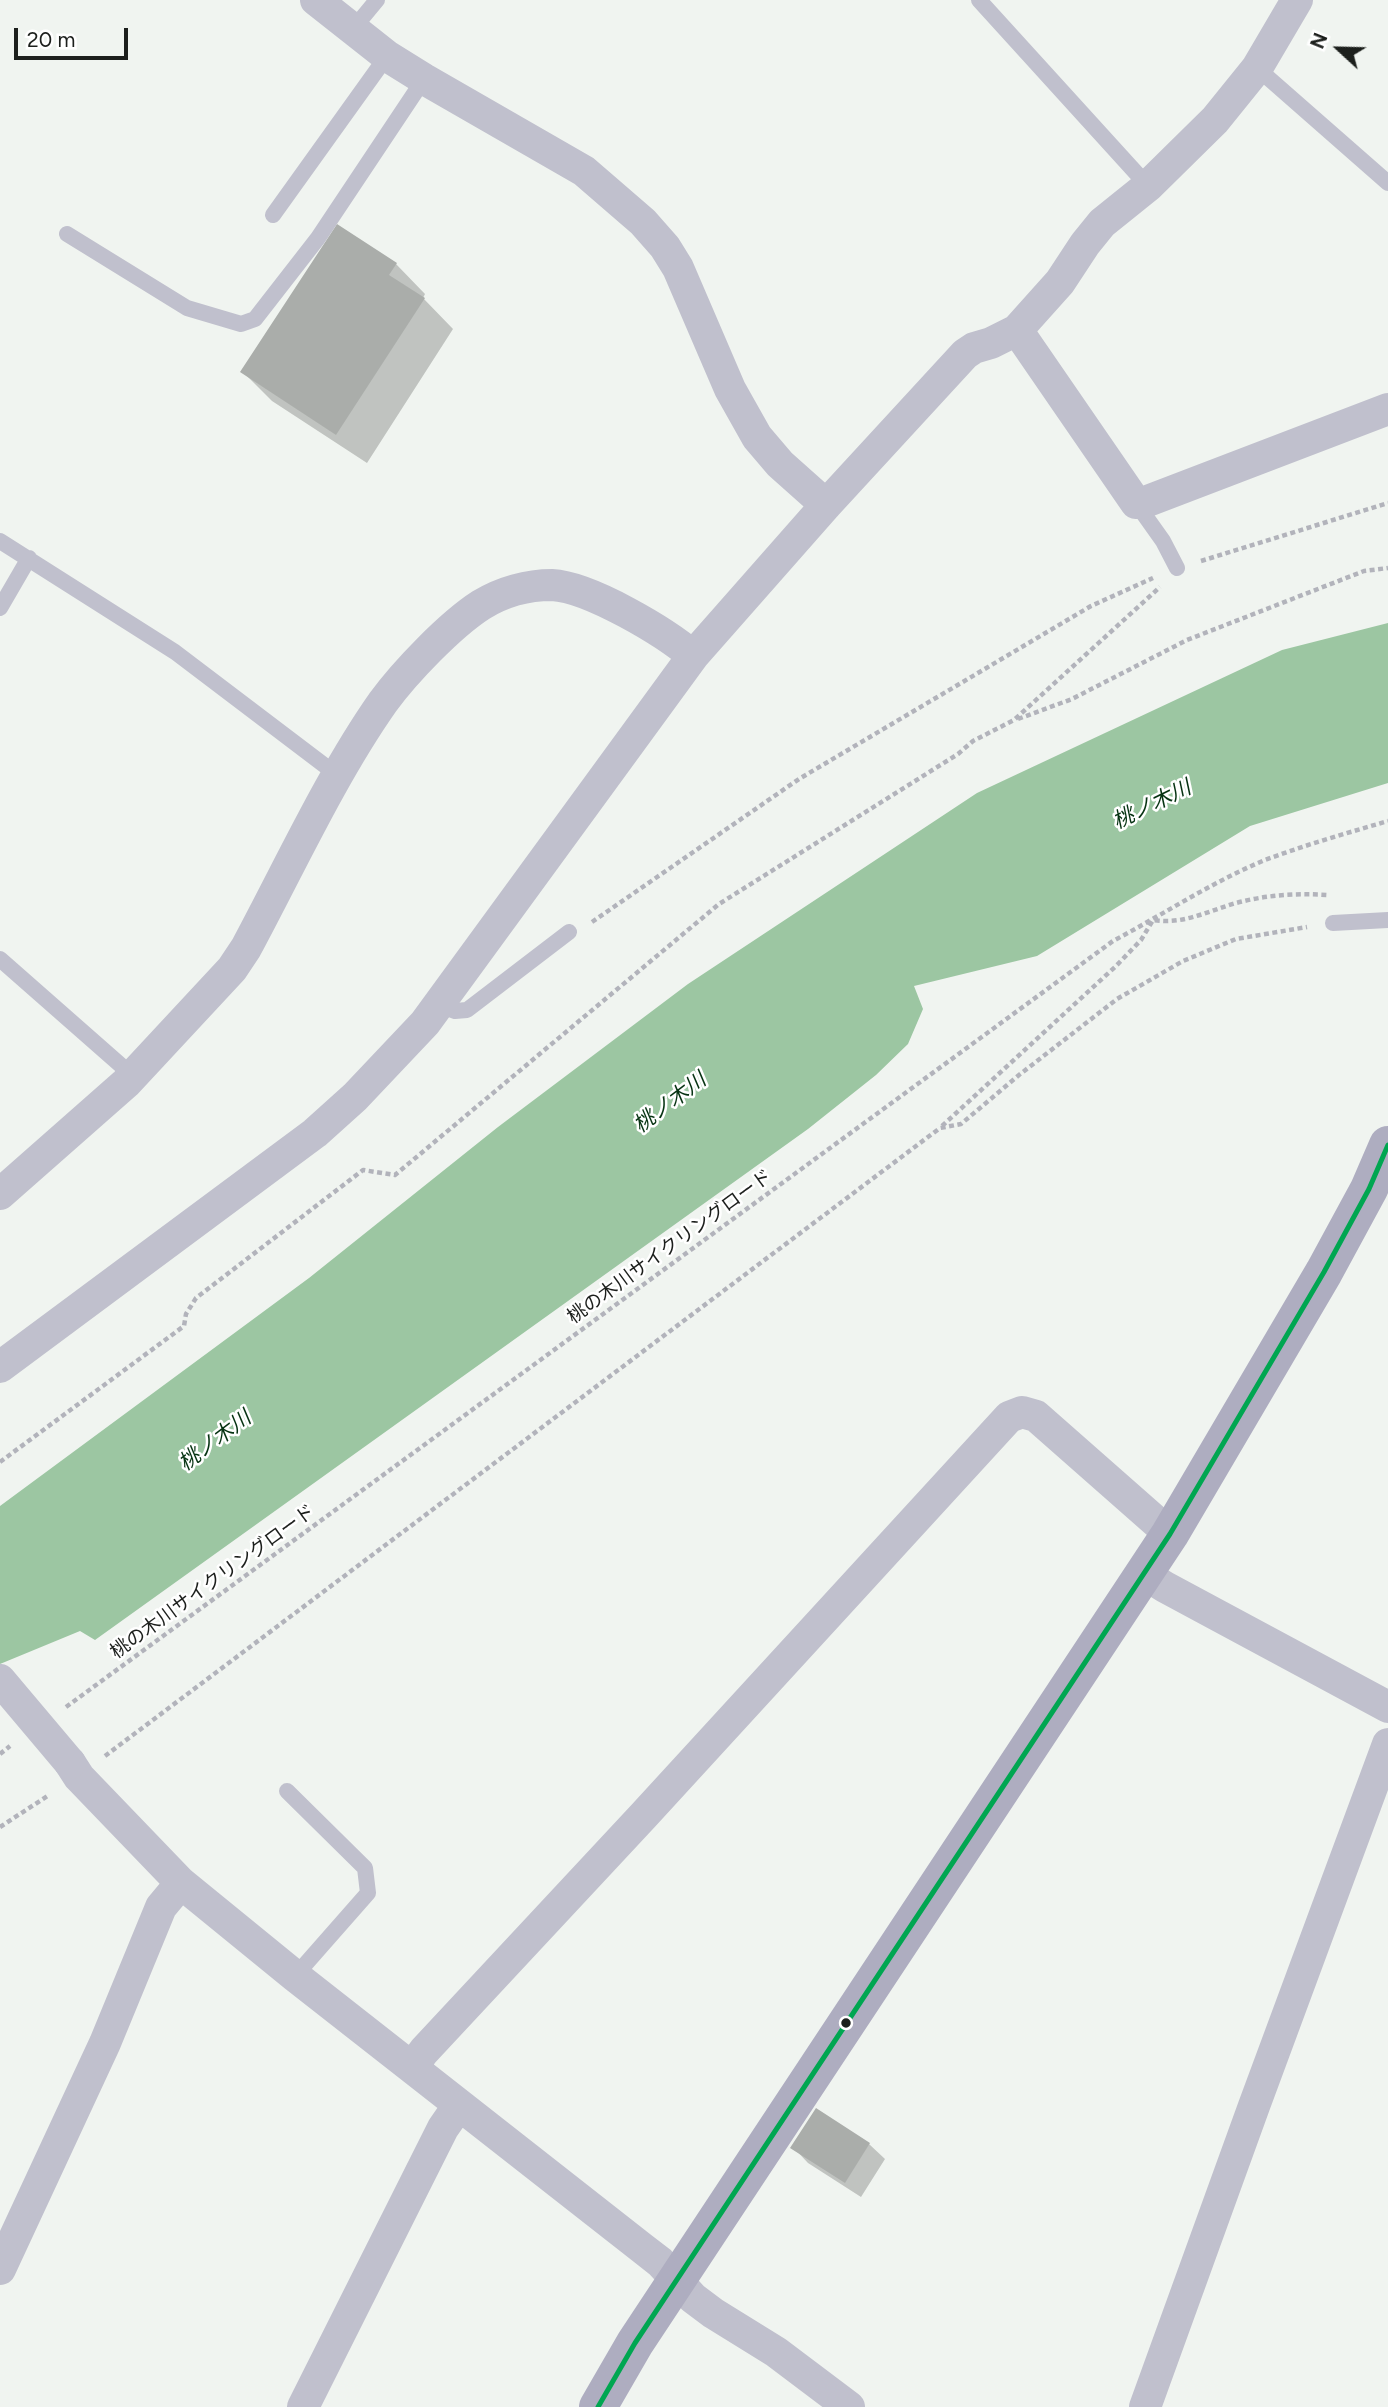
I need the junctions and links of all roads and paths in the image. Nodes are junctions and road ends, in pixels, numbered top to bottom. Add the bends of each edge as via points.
1 (316, 0) edge
2 (377, 0) edge
3 (979, 0) edge
4 (1297, 0) edge
5 (353, 29) junction
6 (387, 56) junction
7 (1257, 68) junction
8 (424, 79) junction
9 (1388, 183) edge
10 (1148, 186) junction
11 (273, 215) dead end
12 (67, 234) dead end
13 (1017, 330) junction
14 (1388, 409) edge
15 (1388, 503) edge
16 (826, 505) junction
17 (1143, 512) junction
18 (0, 541) edge
19 (29, 558) junction
20 (1177, 568) junction
21 (1388, 568) edge
22 (0, 608) edge
23 (693, 656) junction
24 (1014, 720) junction
25 (339, 774) junction
26 (1388, 821) edge
27 (1335, 895) dead end
28 (1153, 920) junction
29 (1388, 920) edge
30 (1333, 923) joint
31 (569, 932) joint
32 (0, 959) edge
33 (439, 1005) junction
34 (133, 1076) junction
35 (940, 1128) junction
36 (1388, 1145) edge
37 (0, 1194) edge
38 (0, 1367) edge
39 (0, 1462) edge
40 (1170, 1534) junction
41 (1144, 1574) junction
42 (0, 1680) edge
43 (1388, 1707) edge
44 (62, 1709) dead end
45 (21, 1739) dead end
46 (1388, 1744) edge
47 (0, 1754) edge
48 (85, 1762) junction
49 (286, 1791) dead end
50 (53, 1793) dead end
51 (0, 1827) edge
52 (181, 1883) junction
53 (295, 1976) junction
54 (412, 2067) junction
55 (459, 2105) junction
56 (0, 2269) edge
57 (677, 2281) junction
58 (303, 2407) edge
59 (598, 2407) edge
60 (849, 2407) edge
61 (1145, 2407) edge

1 - 5 street
2 - 5 lane
3 - 10 lane
4 - 7 street
5 - 6 street
6 - 8 street
6 - 11 lane
7 - 9 lane
7 - 10 street via 1215,120
8 - 12 lane via 318,238 255,319 241,324 187,307
8 - 16 street via 584,172 643,222 678,268 730,388 757,437
10 - 13 street via 1102,223 1060,282
13 - 16 street via 965,354
13 - 17 street
14 - 17 street via 1145,502
15 - 20 path
16 - 23 street
17 - 20 lane
18 - 19 lane
19 - 22 lane
19 - 25 lane via 175,652
20 - 24 path
20 - 31 path via 1091,606 811,772 580,931
21 - 24 path via 1364,571 1187,640 1072,699
23 - 25 street via 676,641 578,591 554,585 507,592 481,606 409,670 383,702
23 - 33 street
24 - 39 path via 973,741 719,904 395,1175 363,1170 196,1298 184,1326
25 - 34 street via 246,948
26 - 28 path, 桃の木川サイクリングロード via 1265,860
27 - 28 path via 1294,893 1238,903 1182,921
28 - 35 path via 1115,967
28 - 44 path, 桃の木川サイクリングロード via 1102,949
29 - 30 lane
30 - 35 path via 1236,939 1183,961 1117,999 961,1125
31 - 33 lane via 467,1010
32 - 34 lane
33 - 38 street via 388,1064 315,1133
34 - 37 street
35 - 48 path
36 - 40 main road via 1324,1272
40 - 41 main road
40 - 54 street via 1036,1416 1022,1412 1009,1417
41 - 43 street
41 - 57 main road
42 - 48 street, bridge
45 - 47 path
46 - 61 street
48 - 52 street via 79,1777
49 - 53 lane via 365,1868 368,1893
50 - 51 path
52 - 53 street
52 - 56 street via 161,1907 105,2043
53 - 54 street
54 - 55 street
55 - 57 street via 651,2255
55 - 58 street via 443,2128
57 - 59 main road
57 - 60 street via 713,2314 776,2352

